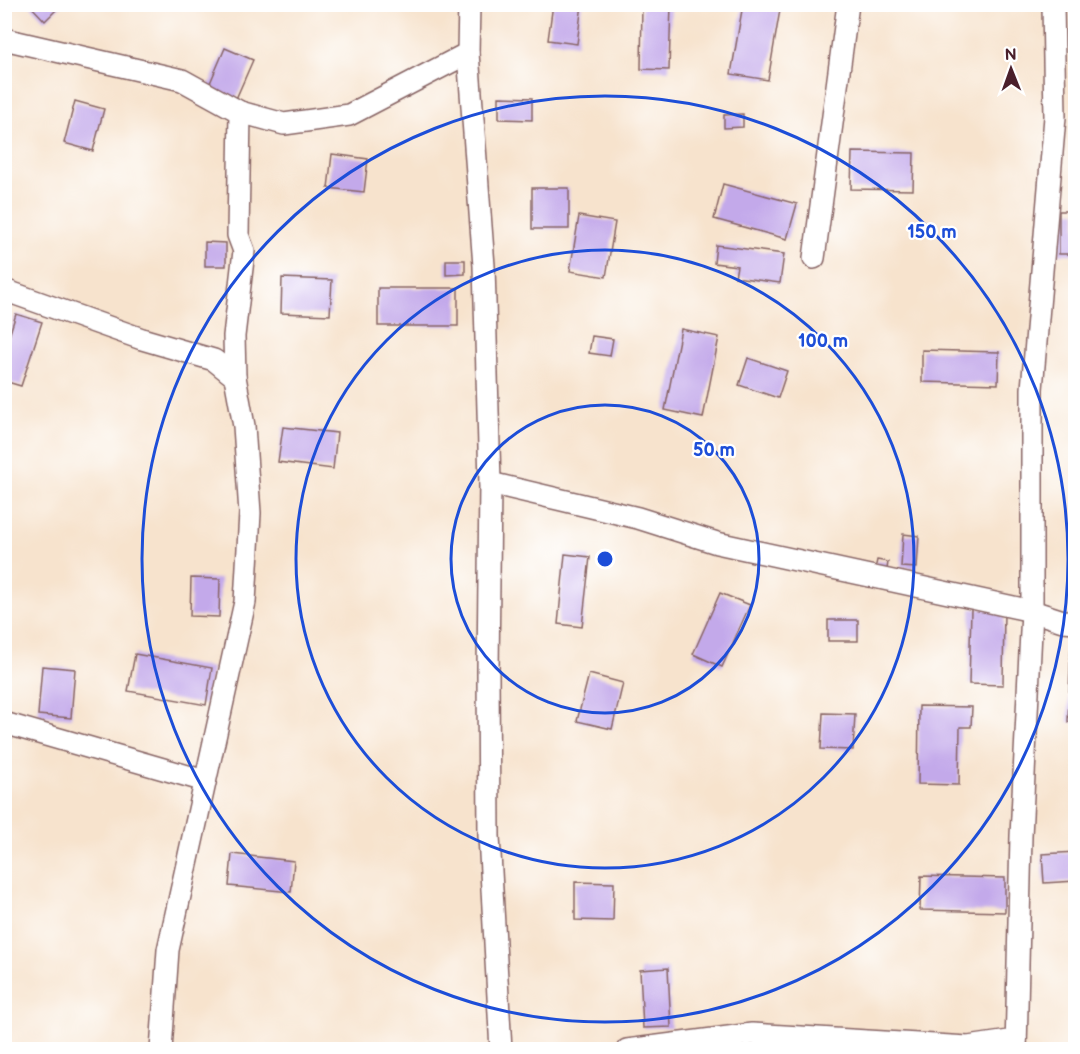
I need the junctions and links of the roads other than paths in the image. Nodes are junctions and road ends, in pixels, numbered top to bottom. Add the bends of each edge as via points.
1 (469, 4) edge
2 (848, 4) edge
3 (1053, 4) edge
4 (4, 39) edge
5 (468, 53) junction
6 (240, 112) junction
7 (814, 258) dead end
8 (4, 290) edge
9 (235, 377) junction
10 (490, 483) junction
11 (1032, 611) junction
12 (1076, 622) edge
13 (4, 723) edge
14 (205, 781) junction
15 (1016, 1045) edge
16 (161, 1050) edge
17 (501, 1050) edge
18 (627, 1050) edge

1 - 5 street
2 - 7 street
3 - 11 street via 1054,117 1032,389
4 - 6 street via 182,80
5 - 6 street via 349,115 284,124
5 - 10 street via 484,266
6 - 9 street via 238,235 244,251 234,336
8 - 9 street via 214,360
9 - 14 street via 244,426 250,513 245,602
10 - 11 street via 638,518 717,543
10 - 17 street via 489,836
11 - 12 street
11 - 15 street
13 - 14 street
14 - 16 street via 168,950
15 - 18 street via 968,1047 752,1034

